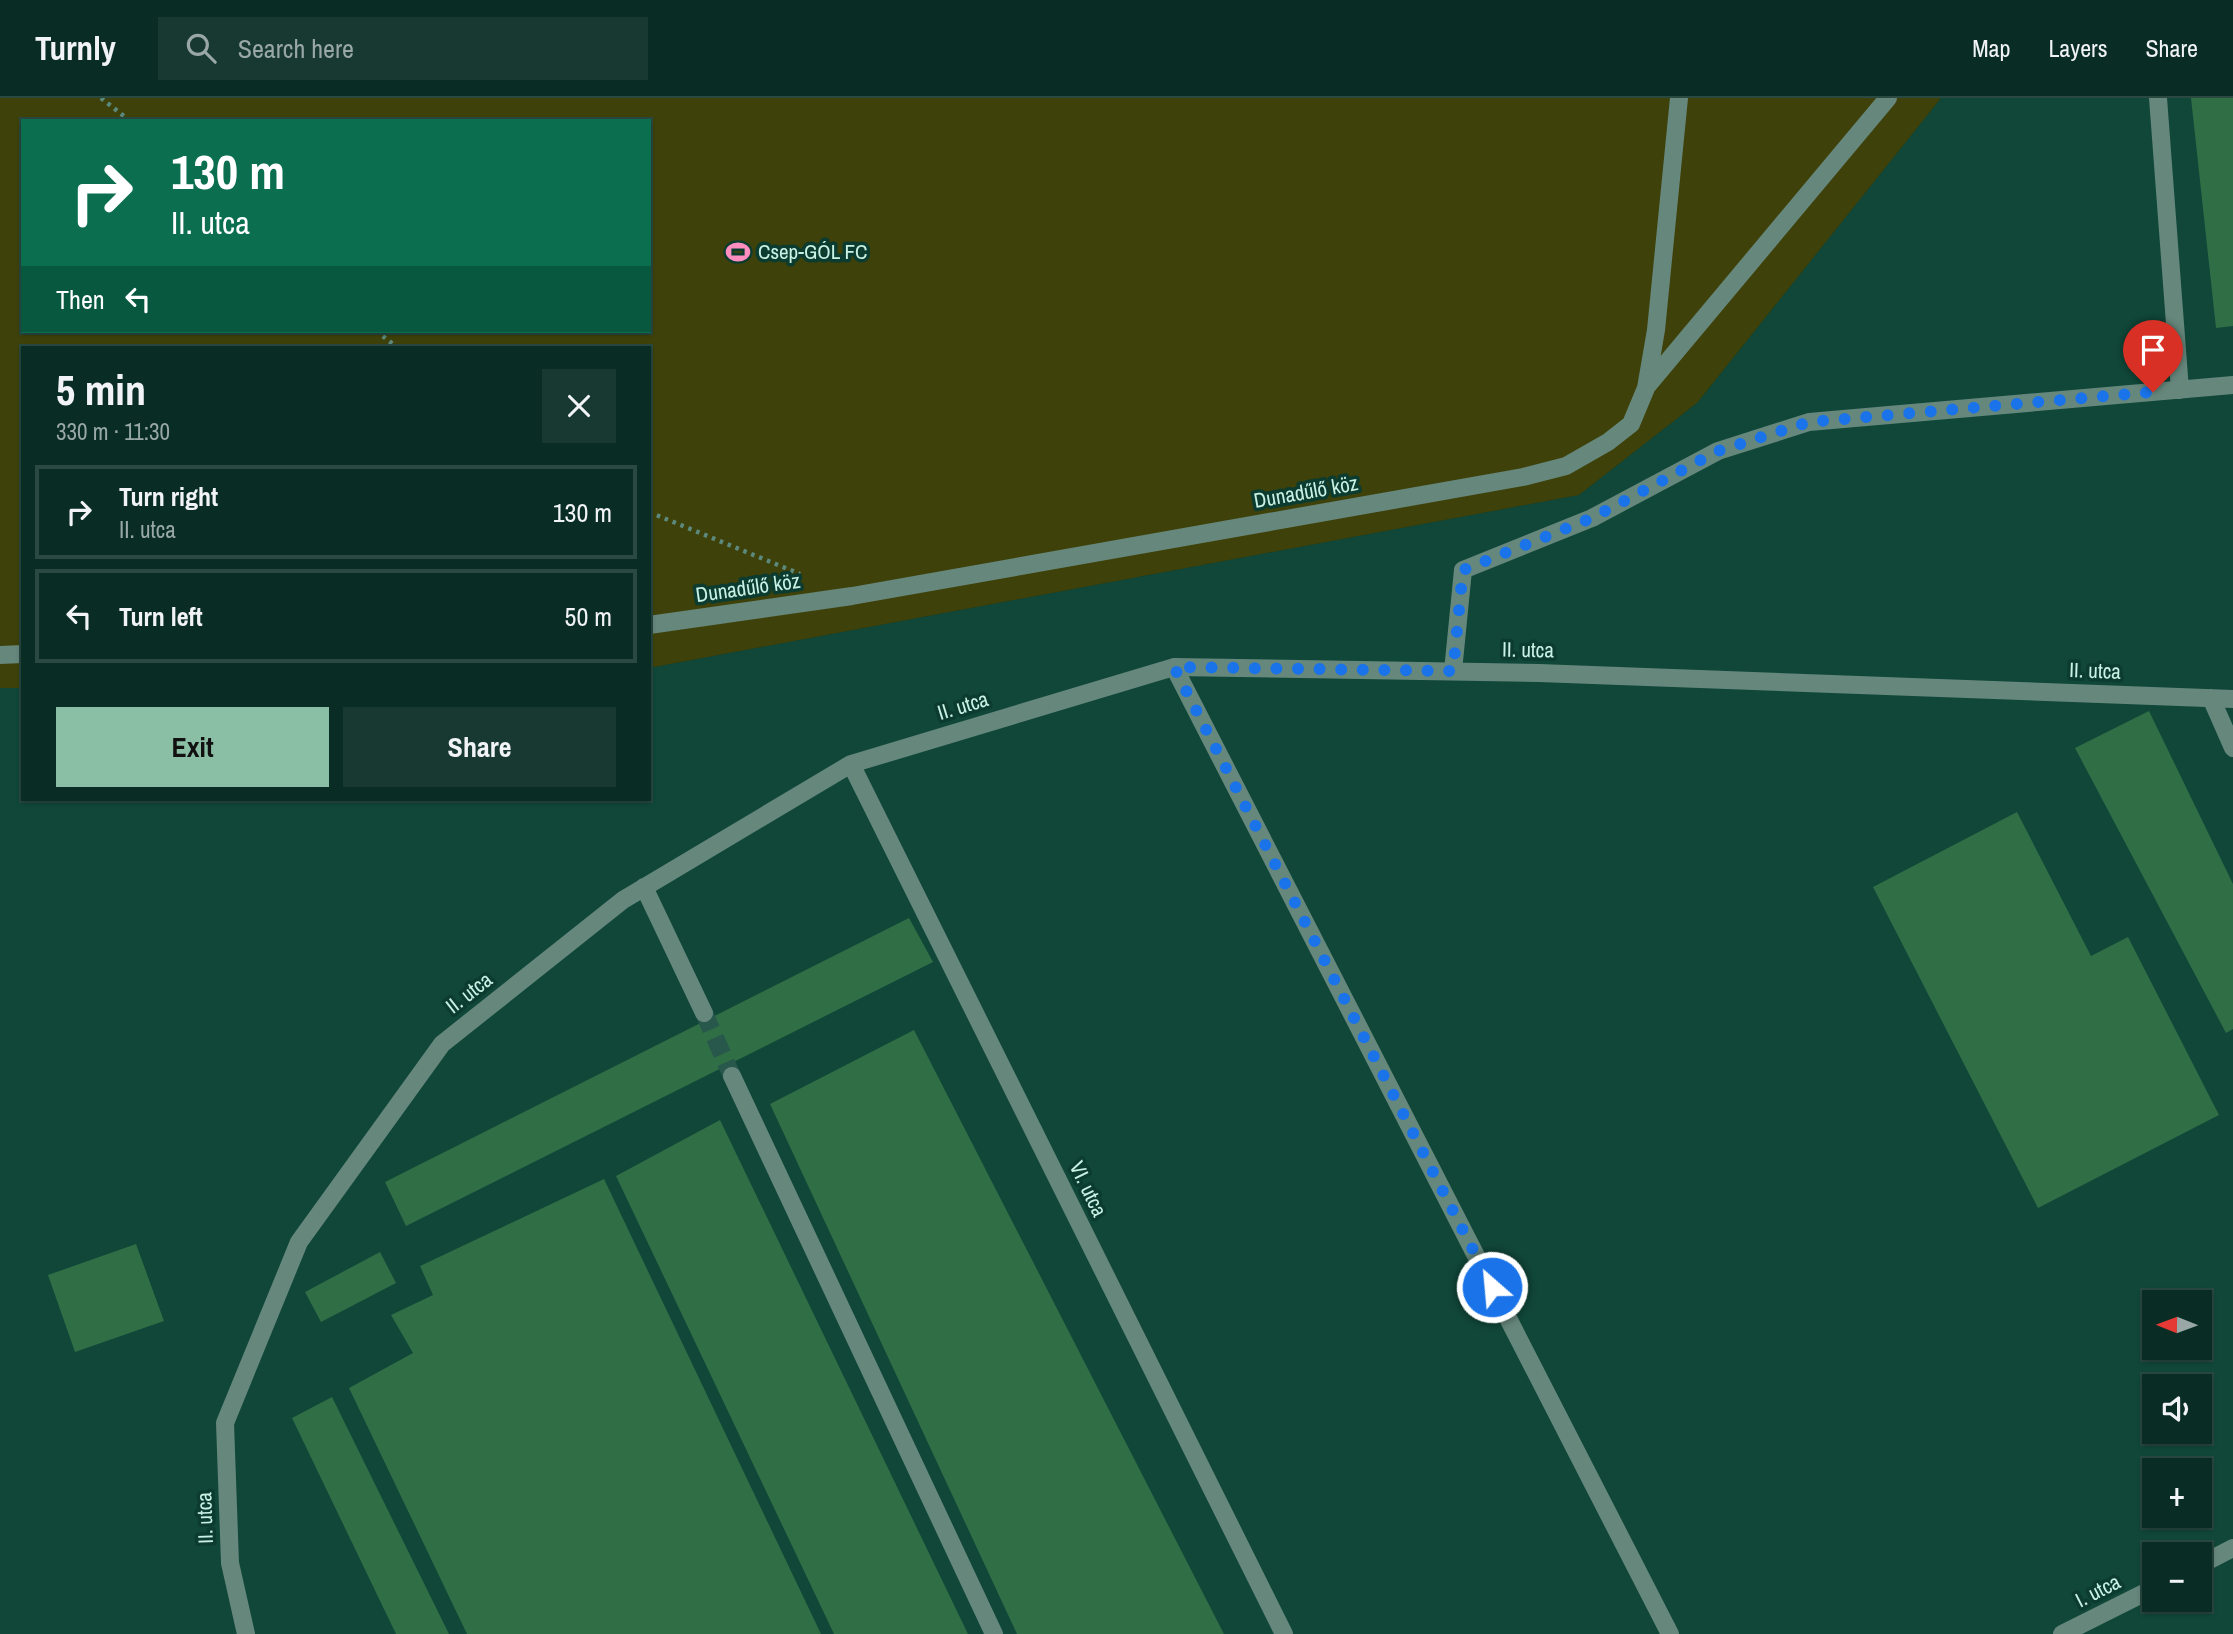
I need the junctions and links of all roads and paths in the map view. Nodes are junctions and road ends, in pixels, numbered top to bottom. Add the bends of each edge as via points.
1 (101, 98) edge
2 (1679, 98) edge
3 (1888, 98) edge
4 (2158, 98) edge
5 (127, 119) edge
6 (379, 333) edge
7 (395, 346) edge
8 (2233, 385) edge
9 (1646, 388) junction
10 (2180, 390) junction
11 (651, 513) edge
12 (807, 577) dead end
13 (651, 625) edge
14 (21, 654) edge
15 (0, 655) edge
16 (1174, 667) junction
17 (1453, 671) junction
18 (2211, 698) junction
19 (2233, 699) edge
20 (2233, 748) edge
21 (851, 764) junction
22 (644, 887) junction
23 (704, 1013) tunnel mouth
24 (732, 1076) tunnel mouth
25 (2233, 1548) edge
26 (2212, 1559) edge
27 (2142, 1594) edge
28 (246, 1634) edge
29 (995, 1634) edge
30 (1284, 1634) edge
31 (1670, 1634) edge
32 (2062, 1634) edge

1 - 5 path
2 - 9 lane, Dunadűlő köz via 1657,330
3 - 9 lane
4 - 10 lane
6 - 7 path
8 - 10 lane
9 - 13 lane, Dunadűlő köz via 1631,424 1608,442 1566,466 1522,477 852,596
10 - 17 lane via 1809,422 1718,451 1592,518 1463,570
11 - 12 path
14 - 15 lane
16 - 17 lane, II. utca
16 - 21 lane, II. utca
16 - 31 lane
17 - 18 lane, II. utca
18 - 19 lane, II. utca
18 - 20 lane
21 - 22 lane, II. utca
21 - 30 lane, VI. utca
22 - 23 lane
22 - 28 lane, II. utca via 442,1044 299,1242 225,1423 230,1563
24 - 29 lane
25 - 26 lane
27 - 32 lane, I. utca

